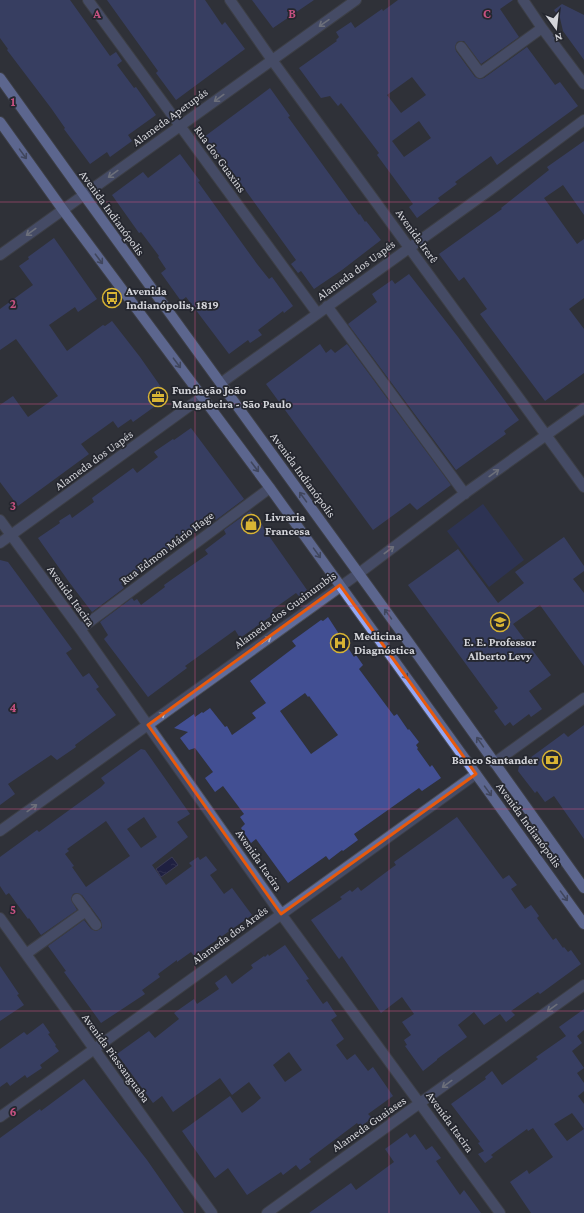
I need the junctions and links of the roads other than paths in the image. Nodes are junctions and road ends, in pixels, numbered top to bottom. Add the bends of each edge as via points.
1 (88, 0) edge
2 (230, 0) edge
3 (356, 0) edge
4 (522, 0) edge
5 (542, 28) junction
6 (462, 47) dead end
7 (272, 60) junction
8 (0, 78) edge
9 (584, 84) edge
10 (584, 120) edge
11 (0, 122) edge
12 (180, 126) junction
13 (84, 195) junction
14 (63, 210) junction
15 (410, 247) junction
16 (0, 255) edge
17 (327, 306) junction
18 (317, 313) junction
19 (221, 383) junction
20 (202, 397) junction
21 (584, 408) edge
22 (546, 436) junction
23 (584, 487) edge
24 (270, 488) junction
25 (465, 494) junction
26 (0, 520) edge
27 (11, 535) junction
28 (0, 543) edge
29 (358, 574) junction
30 (340, 585) junction
31 (80, 629) junction
32 (584, 698) edge
33 (148, 725) junction
34 (494, 763) junction
35 (476, 774) junction
36 (0, 830) edge
37 (584, 888) edge
38 (77, 899) dead end
39 (86, 911) junction
40 (281, 914) junction
41 (0, 918) edge
42 (584, 924) edge
43 (96, 925) dead end
44 (26, 954) junction
45 (584, 985) edge
46 (94, 1048) junction
47 (420, 1103) junction
48 (0, 1117) edge
49 (212, 1213) edge
50 (267, 1213) edge
51 (500, 1213) edge

1 - 12 street, Rua dos Guaxins
2 - 7 street, Avenida Irerê
3 -> 7 street, Alameda Apetupás
4 - 5 street
5 - 6 street via 480,73
5 - 9 street
7 -> 12 street, Alameda Apetupás
7 - 15 street, Avenida Irerê
8 - 13 main road, Avenida Indianópolis
10 - 15 street, Alameda dos Uapés
11 -> 14 main road, Avenida Indianópolis
12 -> 13 street, Alameda Apetupás
12 - 18 street, Rua dos Guaxins
13 - 14 street, Alameda Apetupás
13 - 19 main road, Avenida Indianópolis
14 -> 16 street, Alameda Apetupás
14 -> 20 main road, Avenida Indianópolis
15 - 17 street, Alameda dos Uapés
15 - 22 street, Avenida Irerê
17 - 18 street, Alameda dos Uapés
17 - 25 street
18 - 19 street, Alameda dos Uapés
29 -> 19 main road, Avenida Indianópolis
20 -> 24 main road, Avenida Indianópolis
20 - 27 street, Alameda dos Uapés
21 - 22 street, Alameda dos Guainumbis
22 - 23 street, Avenida Irerê
25 -> 22 street, Alameda dos Guainumbis
24 -> 30 main road, Avenida Indianópolis
24 - 31 street, Rua Edmon Mário Hage
29 -> 25 street, Alameda dos Guainumbis
26 - 27 street, Avenida Itacira
27 - 28 street, Alameda dos Uapés
27 - 31 street, Avenida Itacira
29 - 30 street, Alameda dos Guainumbis
34 -> 29 main road, Avenida Indianópolis
33 -> 30 street, Alameda dos Guainumbis
30 -> 35 main road, Avenida Indianópolis
31 - 33 street, Avenida Itacira
32 - 34 street
36 -> 33 street, Alameda dos Guainumbis
33 - 40 street, Avenida Itacira
34 - 37 main road, Avenida Indianópolis
35 - 40 street, Alameda dos Araês
35 -> 42 main road, Avenida Indianópolis
38 - 39 street
39 - 43 street
39 - 44 street
40 - 46 street, Alameda dos Araês
40 - 47 street, Avenida Itacira
41 - 44 street, Avenida Piassanguaba
44 - 46 street, Avenida Piassanguaba
45 -> 47 street, Alameda Guaiases
46 - 48 street, Alameda dos Araês
46 - 49 street, Avenida Piassanguaba
47 - 50 street, Alameda Guaiases
47 - 51 street, Avenida Itacira

